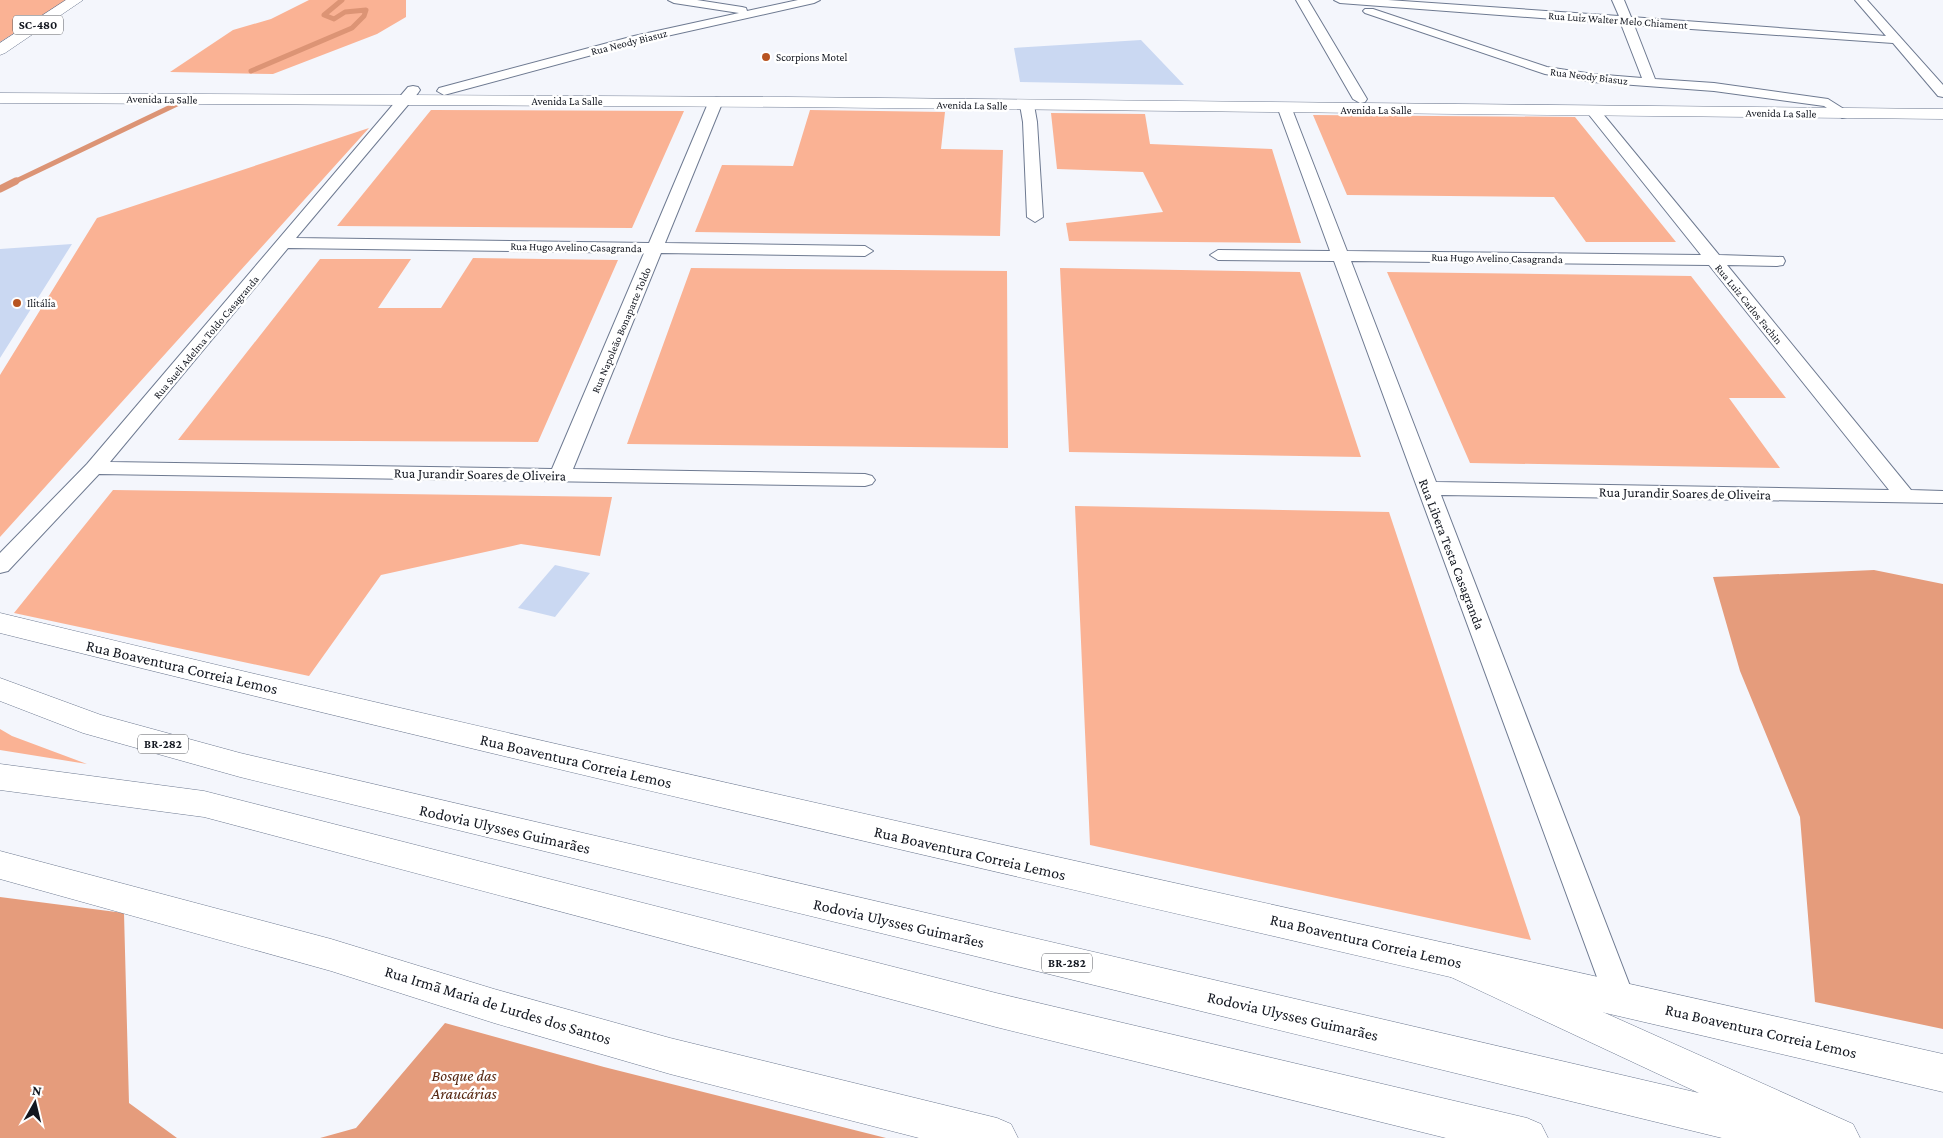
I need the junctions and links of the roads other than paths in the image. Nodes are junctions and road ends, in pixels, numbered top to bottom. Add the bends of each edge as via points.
1 (76, 0) edge
2 (674, 0) edge
3 (814, 0) edge
4 (1302, 0) edge
5 (1331, 0) edge
6 (1340, 0) edge
7 (1618, 0) edge
8 (1861, 0) edge
9 (755, 12) junction
10 (1627, 20) junction
11 (1896, 40) junction
12 (0, 50) edge
13 (1650, 82) junction
14 (0, 85) edge
15 (444, 90) junction
16 (1943, 93) edge
17 (409, 96) junction
18 (790, 97) junction
19 (0, 98) edge
20 (1360, 99) junction
21 (716, 102) junction
22 (1181, 102) junction
23 (1828, 103) junction
24 (1943, 104) edge
25 (1027, 105) junction
26 (1285, 109) junction
27 (1593, 111) junction
28 (1842, 114) junction
29 (1943, 114) edge
30 (1035, 217) dead end
31 (287, 243) junction
32 (655, 248) junction
33 (865, 251) dead end
34 (1218, 255) dead end
35 (1340, 256) junction
36 (1714, 260) junction
37 (1777, 261) dead end
38 (94, 468) junction
39 (560, 475) junction
40 (865, 480) dead end
41 (1427, 488) junction
42 (1905, 496) junction
43 (1943, 497) edge
44 (0, 566) edge
45 (0, 623) edge
46 (0, 689) edge
47 (0, 777) edge
48 (0, 865) edge
49 (1451, 960) junction
50 (1620, 999) junction
51 (1943, 1073) edge
52 (997, 1138) edge
53 (1527, 1138) edge
54 (1804, 1138) edge
55 (1839, 1138) edge

1 - 12 main road, SC-480
2 - 9 street
3 - 9 street, Rua Neody Biasuz
4 - 20 street
5 - 13 street, Rua Neody Biasuz via 1545,70
6 - 10 street, Rua Luiz Walter Melo Chiament
7 - 10 street
8 - 11 street
9 - 15 street, Rua Neody Biasuz
10 - 11 street, Rua Luiz Walter Melo Chiament
10 - 13 street
11 - 16 street
13 - 23 street, Rua Neody Biasuz via 1714,87
14 - 17 main road, Avenida La Salle
15 - 17 main road, Avenida La Salle
15 - 18 main road, Avenida La Salle
17 - 19 main road, Avenida La Salle
17 - 21 main road, Avenida La Salle
17 - 31 street, Rua Sueli Adelma Toldo Casagranda
18 - 21 main road, Avenida La Salle
18 - 22 main road, Avenida La Salle
18 - 25 main road, Avenida La Salle
20 - 22 main road, Avenida La Salle
20 - 23 main road, Avenida La Salle
21 - 32 street, Rua Napoleão Bonaparte Toldo
22 - 25 main road, Avenida La Salle
22 - 26 main road, Avenida La Salle
23 - 24 main road, Avenida La Salle
23 - 28 street
25 - 30 street
26 - 27 main road, Avenida La Salle
26 - 35 street, Rua Libera Testa Casagranda
27 - 28 main road, Avenida La Salle
27 - 36 street, Rua Luiz Carlos Fachin
28 - 29 main road, Avenida La Salle
31 - 32 street, Rua Hugo Avelino Casagranda
31 - 38 street, Rua Sueli Adelma Toldo Casagranda
32 - 33 street, Rua Hugo Avelino Casagranda
32 - 39 street, Rua Napoleão Bonaparte Toldo
34 - 35 street, Rua Hugo Avelino Casagranda
35 - 36 street, Rua Hugo Avelino Casagranda
35 - 41 street, Rua Libera Testa Casagranda
36 - 37 street, Rua Hugo Avelino Casagranda
36 - 42 street, Rua Luiz Carlos Fachin
38 - 39 street, Rua Jurandir Soares de Oliveira
38 - 44 street, Rua Sueli Adelma Toldo Casagranda
39 - 40 street, Rua Jurandir Soares de Oliveira
41 - 42 street, Rua Jurandir Soares de Oliveira
41 - 50 street, Rua Libera Testa Casagranda
42 - 43 street, Rua Jurandir Soares de Oliveira
45 - 49 main road, Rua Boaventura Correia Lemos via 861,829
46 - 54 main road, Rodovia Ulysses Guimarães / BR-282 via 94,725 249,768
47 - 53 main road via 204,804 996,1010
48 - 52 main road, Rua Irmã Maria de Lurdes dos Santos via 331,955 670,1056
49 - 50 main road, Rua Boaventura Correia Lemos
49 - 55 main road
50 - 51 main road, Rua Boaventura Correia Lemos

